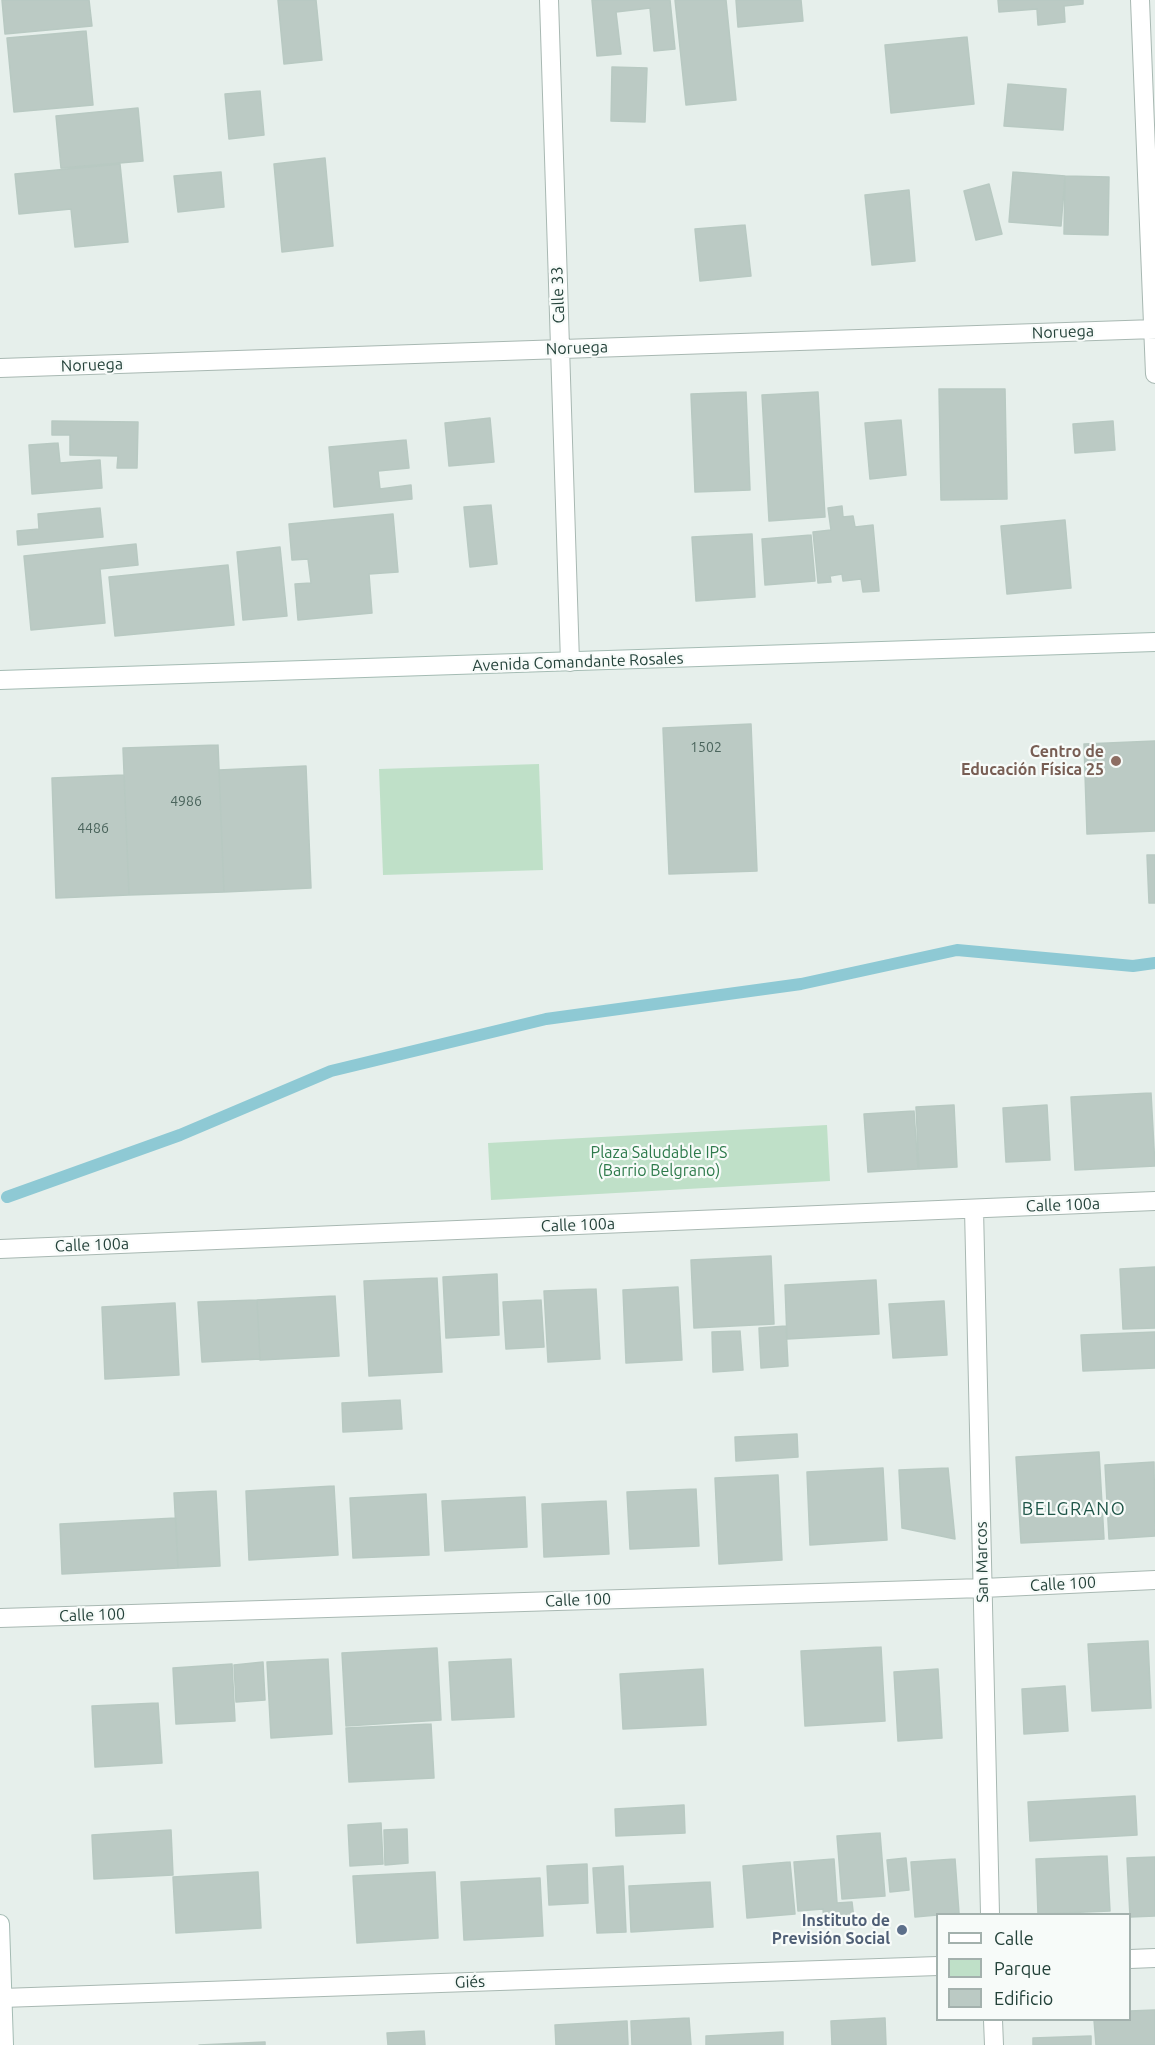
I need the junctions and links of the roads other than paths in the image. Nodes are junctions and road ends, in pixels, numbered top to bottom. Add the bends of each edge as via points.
1 (549, 0) edge
2 (1140, 0) edge
3 (1154, 329) edge
4 (560, 349) junction
5 (0, 368) edge
6 (1155, 374) edge
7 (1155, 642) edge
8 (570, 662) junction
9 (0, 680) edge
10 (1155, 1201) edge
11 (974, 1209) junction
12 (0, 1249) edge
13 (1155, 1580) edge
14 (983, 1588) junction
15 (0, 1618) edge
16 (990, 1913) edge
17 (0, 1924) edge
18 (1155, 1958) edge
19 (1131, 1959) edge
20 (936, 1966) edge
21 (2, 1998) junction
22 (993, 2021) edge
23 (4, 2045) edge
24 (994, 2045) edge

1 - 4 street, Calle 33
2 - 3 street
3 - 4 street, Noruega
3 - 6 street
4 - 5 street, Noruega
4 - 8 street, Calle 33
7 - 8 street, Avenida Comandante Rosales
8 - 9 street, Avenida Comandante Rosales
10 - 11 street, Calle 100a
11 - 12 street, Calle 100a
11 - 14 street, San Marcos
13 - 14 street, Calle 100
14 - 15 street, Calle 100
14 - 16 street, San Marcos
17 - 21 street
18 - 19 street
20 - 21 street, Giés
21 - 23 street
22 - 24 street

